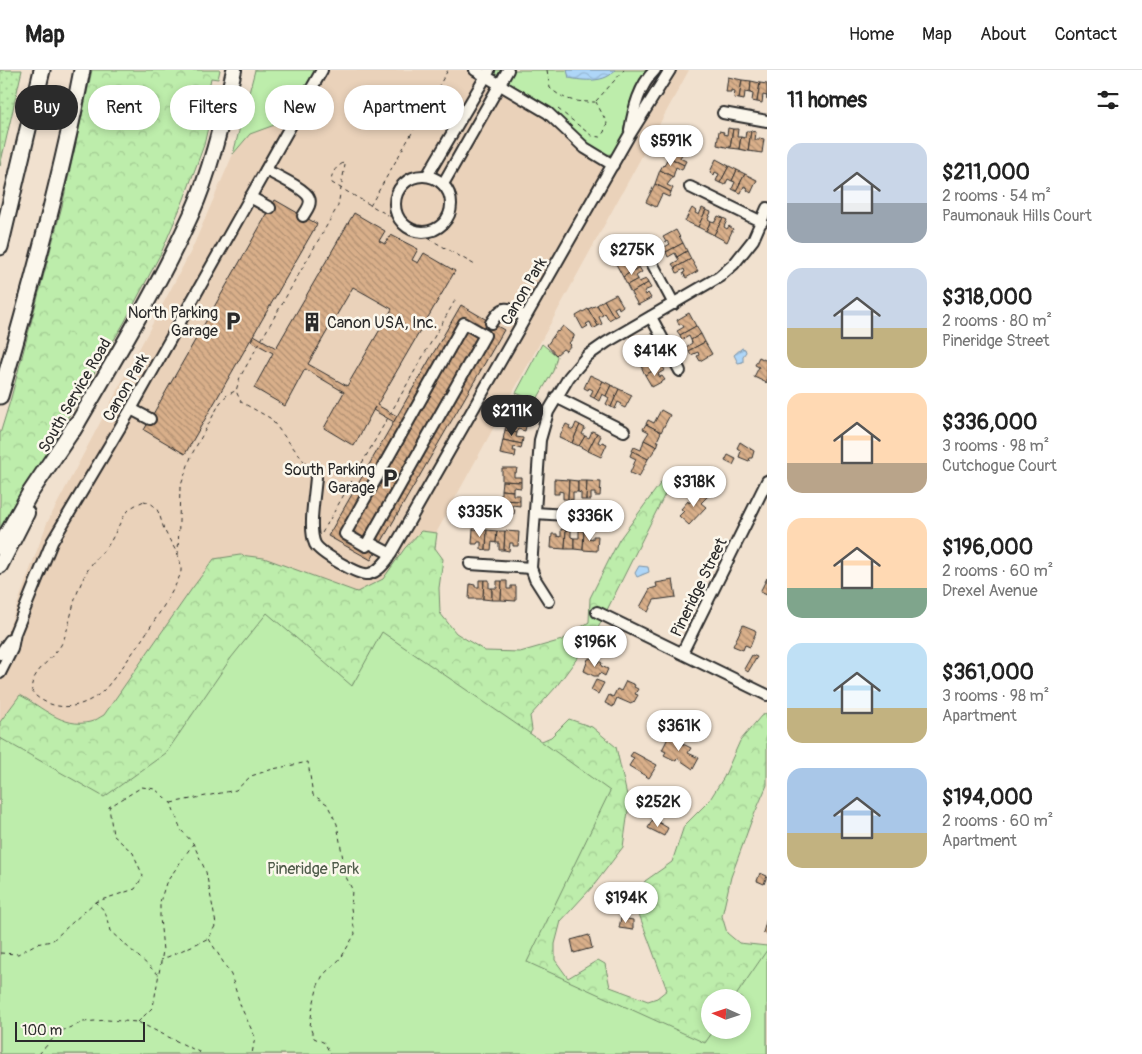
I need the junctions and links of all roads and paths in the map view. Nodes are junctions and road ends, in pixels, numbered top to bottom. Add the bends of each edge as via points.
1 (42, 70) edge
2 (82, 70) edge
3 (234, 70) edge
4 (322, 70) edge
5 (448, 70) edge
6 (475, 70) edge
7 (508, 70) edge
8 (547, 70) edge
9 (624, 70) edge
10 (655, 70) edge
11 (670, 70) edge
12 (487, 73) edge
13 (500, 84) junction
14 (596, 102) junction
15 (555, 106) dead end
16 (723, 113) dead end
17 (767, 121) edge
18 (630, 134) junction
19 (612, 165) junction
20 (266, 170) junction
21 (427, 176) junction
22 (444, 184) junction
23 (690, 187) dead end
24 (341, 189) junction
25 (250, 197) junction
26 (370, 206) junction
27 (270, 208) dead end
28 (767, 208) edge
29 (303, 216) dead end
30 (762, 222) junction
31 (409, 228) junction
32 (0, 247) edge
33 (645, 250) dead end
34 (475, 265) dead end
35 (457, 297) dead end
36 (674, 304) junction
37 (525, 317) junction
38 (651, 317) junction
39 (491, 322) dead end
40 (680, 371) dead end
41 (236, 391) junction
42 (0, 396) edge
43 (556, 397) junction
44 (131, 409) junction
45 (150, 419) dead end
46 (77, 423) junction
47 (624, 431) dead end
48 (316, 477) joint
49 (767, 481) edge
50 (535, 513) junction
51 (597, 517) dead end
52 (316, 544) junction
53 (373, 545) junction
54 (0, 547) edge
55 (391, 554) junction
56 (178, 556) junction
57 (470, 564) dead end
58 (0, 566) edge
59 (531, 568) junction
60 (549, 601) dead end
61 (598, 612) dead end
62 (15, 633) junction
63 (682, 652) junction
64 (0, 654) edge
65 (0, 673) edge
66 (767, 695) edge
67 (171, 803) junction
68 (193, 843) junction
69 (95, 902) junction
70 (209, 938) junction
71 (0, 953) edge
72 (161, 960) junction
73 (159, 975) junction
74 (138, 1022) junction
75 (39, 1054) edge
76 (202, 1054) edge
77 (252, 1054) edge
78 (330, 1054) edge

1 - 32 highway
2 - 42 highway
3 - 46 main road, South Service Road via 219,131 192,214 124,343
4 - 20 street, Canon Park
5 - 26 path
6 - 12 street
7 - 13 street
8 - 14 path via 550,88 560,97 570,101
9 - 14 path
10 - 18 street via 635,103
11 - 18 street, Canon Park
12 - 13 street
12 - 21 street
13 - 19 street via 548,113 585,148
13 - 22 street
14 - 15 path via 607,123 600,137 592,136
16 - 17 street
18 - 19 street, Canon Park
19 - 37 street, Canon Park
20 - 25 street, Canon Park
20 - 29 street via 309,197 310,204
21 - 22 street
21 - 31 street via 409,179 396,194 396,214
22 - 31 street via 451,200 442,224 426,232
23 - 30 street
24 - 24 path via 344,164 337,167 331,180
24 - 26 path
24 - 41 path via 338,206 240,377
25 - 27 street
25 - 44 street, Canon Park
26 - 31 path
28 - 30 street
30 - 36 street via 734,264
31 - 34 path
33 - 36 street
35 - 52 path
36 - 38 street
37 - 39 street via 504,308
37 - 55 street, Canon Park
38 - 40 street
38 - 43 street via 587,356
41 - 48 path via 242,402 270,418
41 - 56 path via 220,403 192,454 180,488
43 - 47 street
43 - 50 street via 540,440
44 - 45 street
44 - 62 street, Canon Park via 52,542
46 - 54 highway via 30,492
46 - 58 main road, South Service Road
48 - 52 street via 312,532
49 - 63 street, Pineridge Street
50 - 51 street
50 - 59 street
52 - 55 street, Canon Park via 323,552 367,574 378,570
53 - 53 street via 485,335 464,322 345,534 366,546
53 - 55 street
56 - 56 path via 179,580 138,645 98,696 85,703 56,707 35,696 32,681 58,651 84,577 110,543 129,509 144,501 152,503
57 - 59 street
59 - 60 street
61 - 63 street
62 - 64 street
62 - 65 street, Canon Park via 12,649
63 - 66 street
67 - 68 path via 181,830
67 - 69 path via 155,789 142,787 109,806 113,835 133,853 142,876 135,890
67 - 78 path via 236,790 251,776 308,762 313,795 327,804 337,824 346,877 352,889 355,934 341,958 323,975 312,1010 310,1027 314,1038 325,1044
68 - 70 path via 206,872 213,906 216,924
68 - 72 path via 166,882 160,902
69 - 71 path via 52,941 36,944 18,954
69 - 73 path via 105,911 110,931
70 - 72 path
70 - 77 path via 231,975 255,1037
72 - 73 path
73 - 74 path via 153,1007
74 - 75 path via 83,1022 59,1032
74 - 76 path

